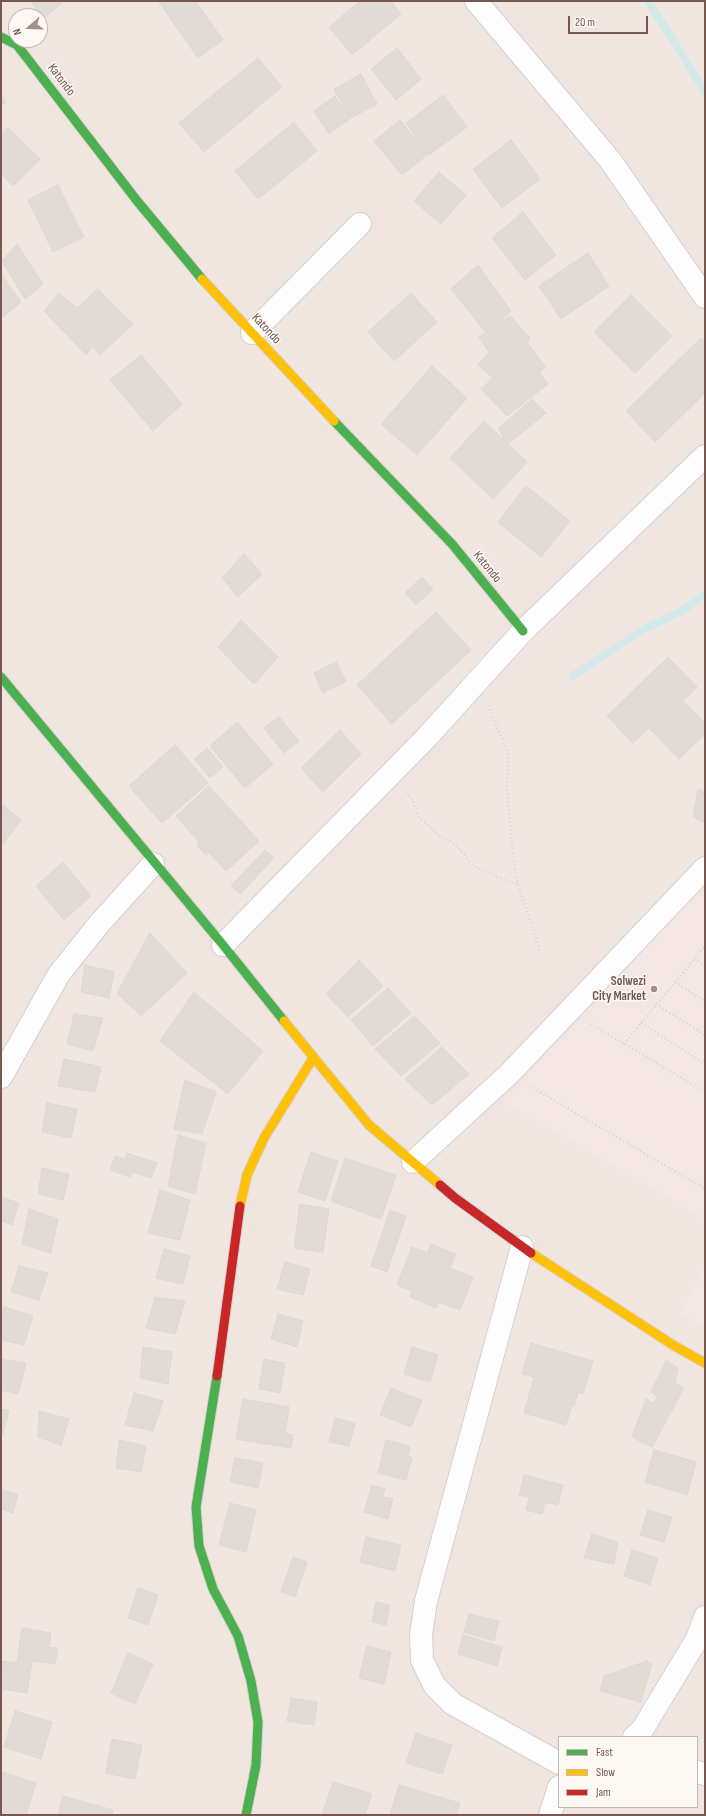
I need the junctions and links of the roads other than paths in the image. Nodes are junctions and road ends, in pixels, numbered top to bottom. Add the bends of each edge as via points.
1 (476, 1) edge
2 (1, 37) edge
3 (360, 224) dead end
4 (705, 297) edge
5 (252, 333) junction
6 (705, 456) edge
7 (523, 631) junction
8 (1, 677) edge
9 (154, 864) junction
10 (705, 868) edge
11 (223, 945) junction
12 (313, 1058) junction
13 (1, 1077) edge
14 (413, 1162) junction
15 (522, 1247) junction
16 (705, 1363) edge
17 (705, 1617) edge
18 (635, 1736) edge
19 (558, 1761) edge
20 (558, 1790) edge
21 (246, 1815) edge
22 (550, 1815) edge

1 - 4 street via 610,160
2 - 5 street, Katondo via 17,45 142,207 199,276
3 - 5 street
5 - 7 street, Katondo via 452,544
6 - 7 street
7 - 11 street via 390,774
8 - 9 street
9 - 11 street
9 - 13 street via 98,924 59,974
10 - 14 street via 509,1074
11 - 12 street
12 - 14 street via 369,1125
12 - 21 street via 264,1138 247,1175 238,1215 222,1351 196,1507 199,1546 213,1590 238,1636 251,1681 258,1722 256,1765
14 - 15 street via 455,1198
15 - 16 street
15 - 19 street via 426,1601 421,1635 422,1660 434,1684 453,1704
17 - 18 street via 697,1640 642,1730
20 - 22 street

